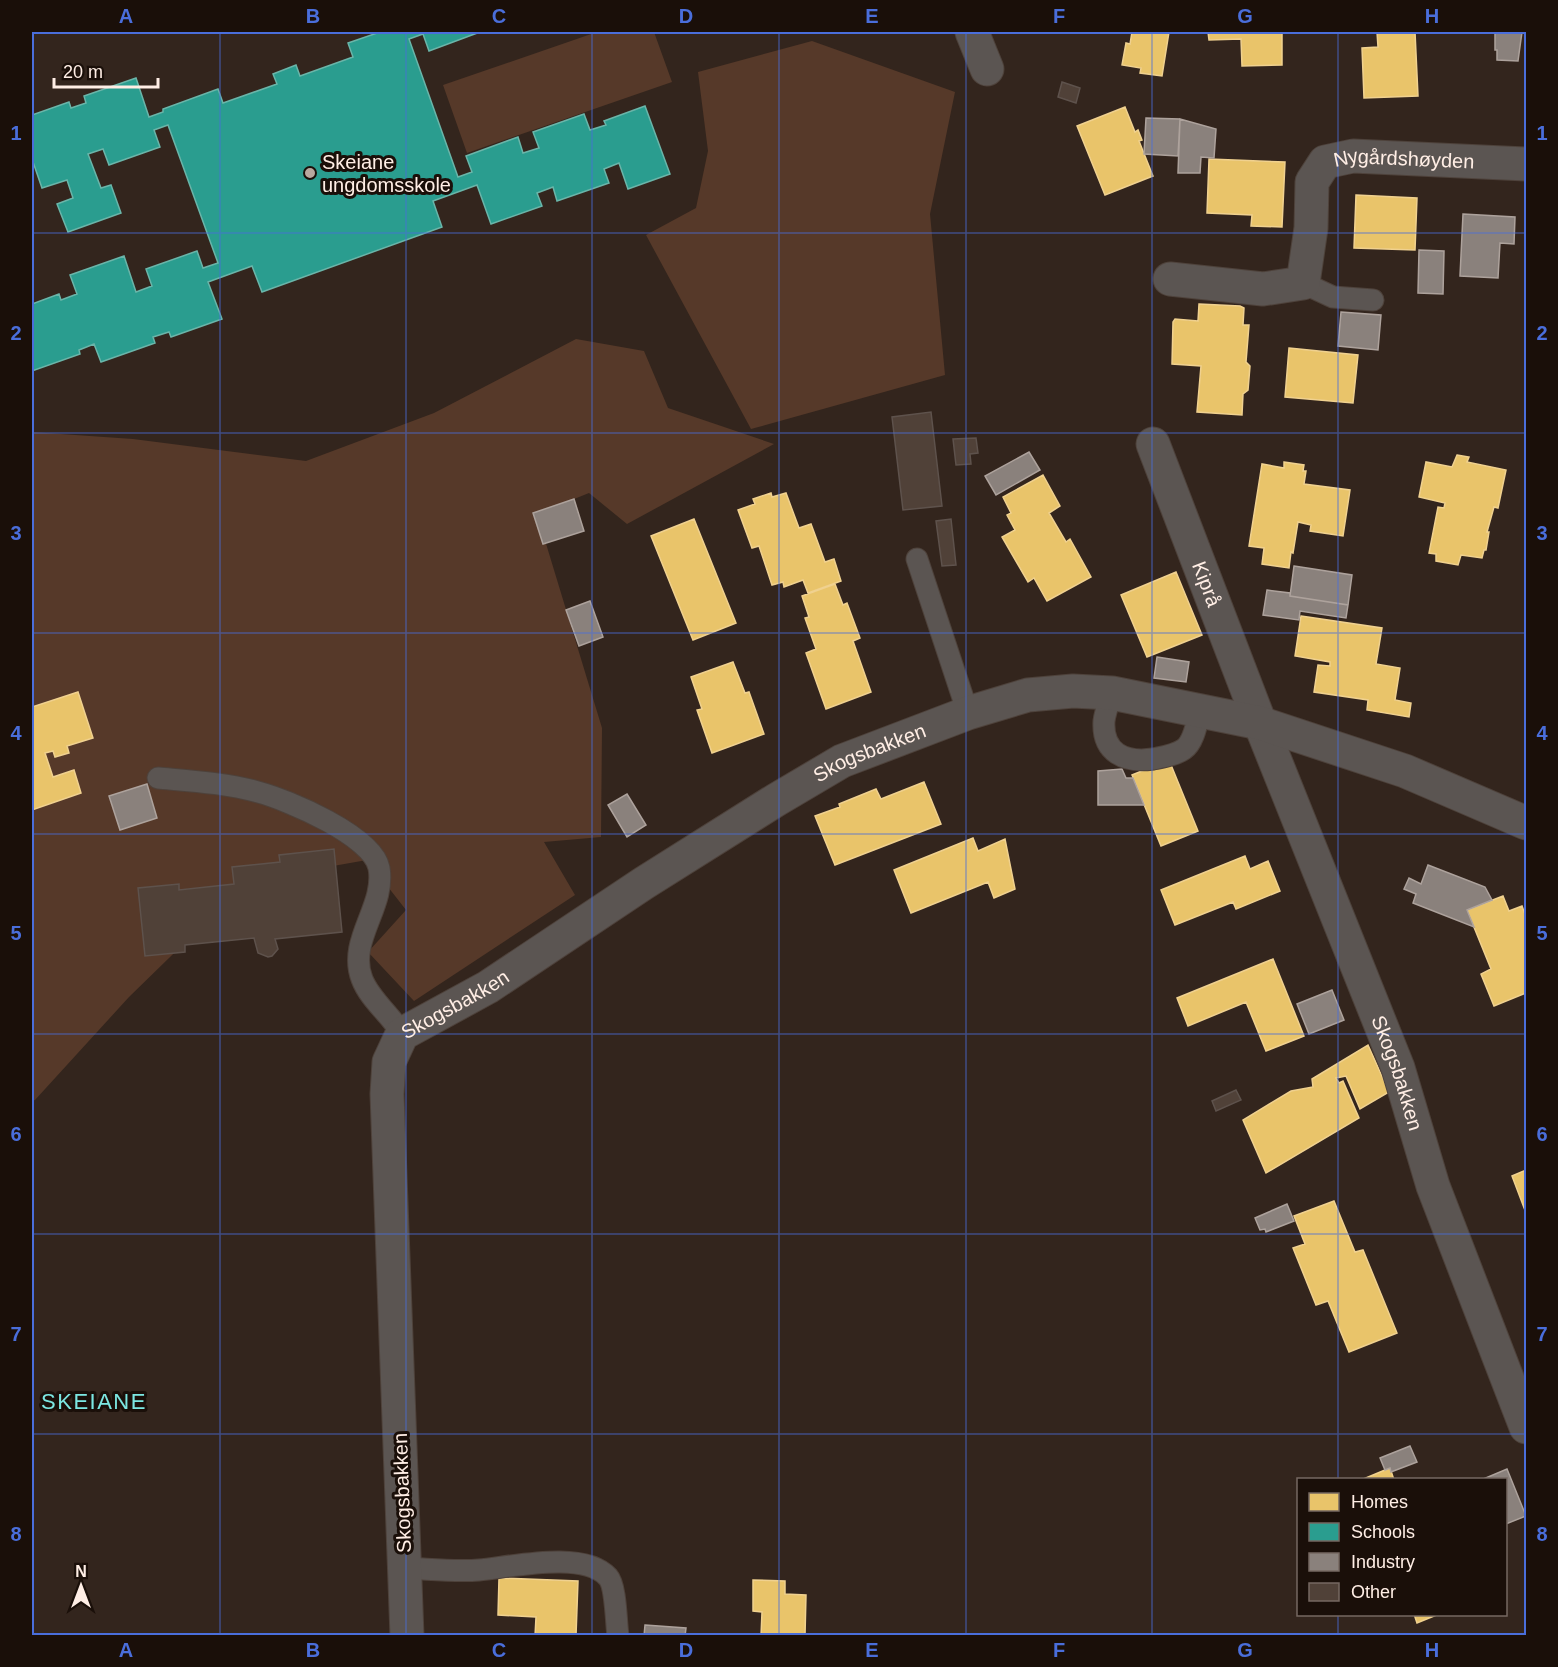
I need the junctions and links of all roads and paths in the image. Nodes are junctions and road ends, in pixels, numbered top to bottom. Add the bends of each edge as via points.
1 (972, 32) edge
2 (987, 69) dead end
3 (1527, 164) edge
4 (1170, 279) dead end
5 (1303, 283) junction
6 (1373, 300) dead end
7 (1153, 444) dead end
8 (917, 560) dead end
9 (1112, 693) junction
10 (1200, 711) junction
11 (968, 713) junction
12 (1260, 723) junction
13 (158, 778) dead end
14 (1527, 823) edge
15 (402, 1034) junction
16 (1527, 1427) edge
17 (405, 1568) junction
18 (408, 1635) edge
19 (618, 1635) edge

1 - 2 street
3 - 5 street, Nygårdshøyden via 1353,156 1325,162 1312,182 1311,228
4 - 5 street via 1263,289
5 - 6 lane via 1333,297
7 - 12 street, Kiprå
8 - 11 lane
9 - 10 street, Skogsbakken
9 - 10 lane via 1104,718 1105,735 1122,758 1140,761 1167,757 1186,748
9 - 11 street, Skogsbakken via 1028,695
10 - 12 street, Skogsbakken
11 - 15 street, Skogsbakken via 842,761 653,877 488,987
12 - 14 street, Skogsbakken via 1405,771
12 - 16 street, Skogsbakken via 1398,1068 1433,1186
13 - 15 lane via 259,792 334,825 366,846 376,858 379,884 362,935 359,971 371,996
15 - 17 street, Skogsbakken via 389,1062 387,1094
17 - 18 street, Skogsbakken
17 - 19 lane via 481,1570 544,1562 600,1570 610,1580

